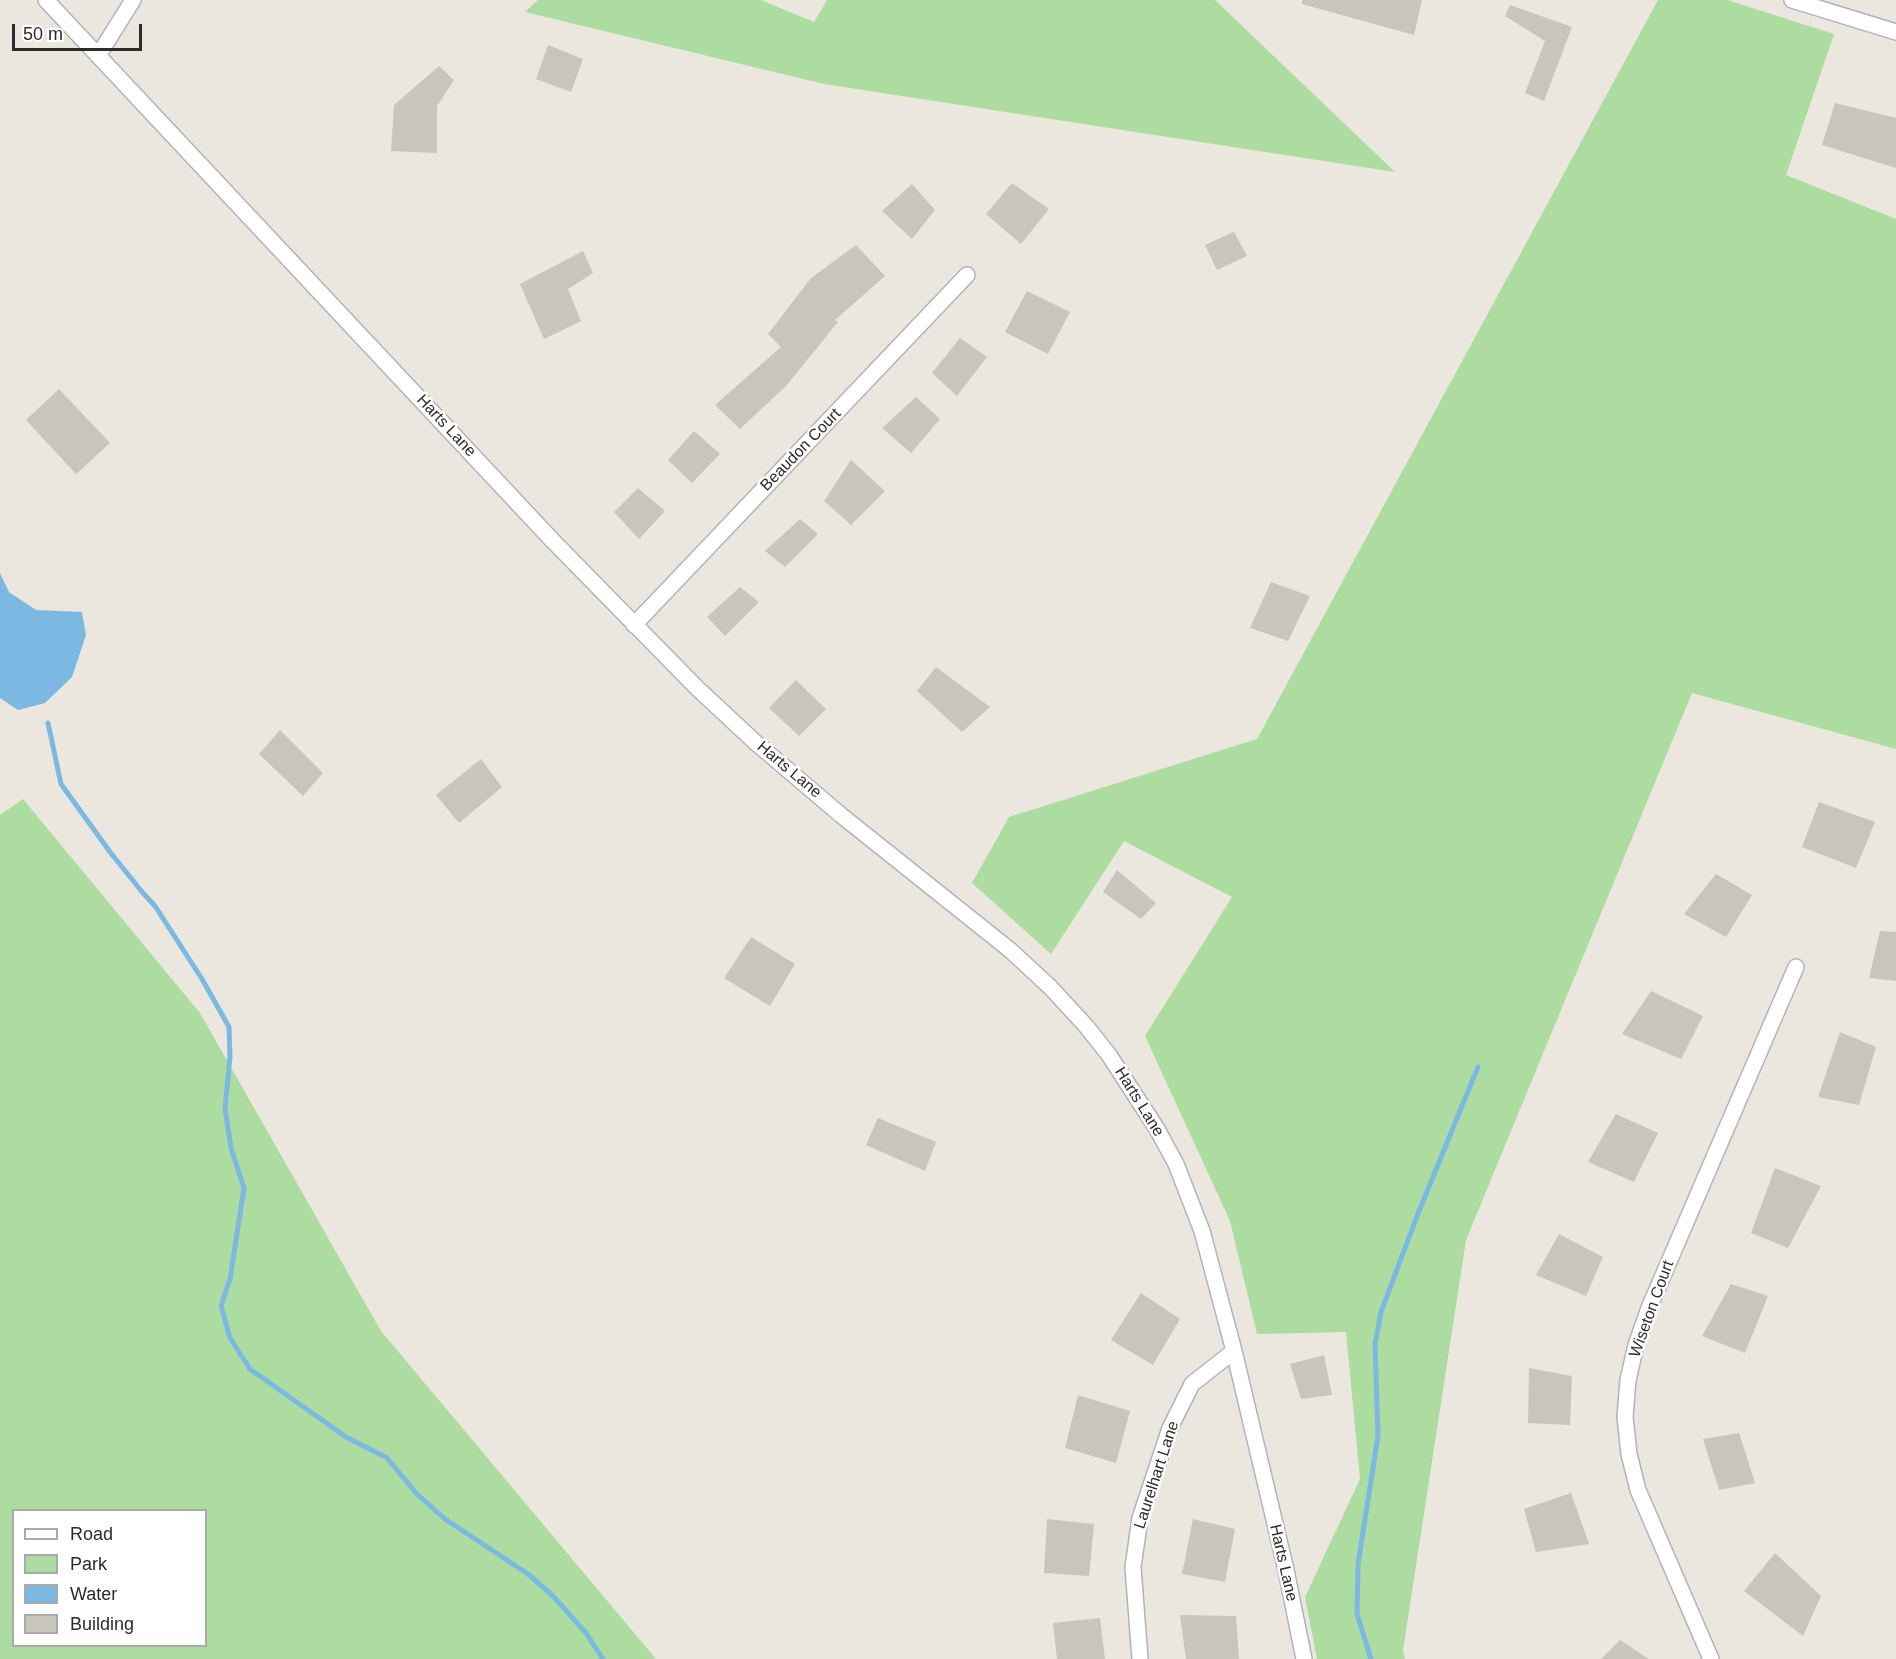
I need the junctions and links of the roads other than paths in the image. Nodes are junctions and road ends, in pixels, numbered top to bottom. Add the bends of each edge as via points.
1 (46, 0) edge
2 (133, 0) edge
3 (1792, 0) edge
4 (1896, 32) edge
5 (98, 56) junction
6 (967, 274) dead end
7 (634, 624) junction
8 (1796, 967) dead end
9 (1234, 1351) junction
10 (1140, 1659) edge
11 (1304, 1659) edge
12 (1711, 1659) edge

1 - 5 street, Harts Lane
2 - 5 street
3 - 4 street
5 - 7 street, Harts Lane
6 - 7 street, Beaudon Court
7 - 9 street, Harts Lane via 755,742 1010,950 1086,1026 1133,1090 1176,1164 1202,1231
8 - 12 street, Wiseton Court via 1649,1308 1636,1344 1627,1390 1625,1418 1638,1490
9 - 10 street, Laurelhart Lane via 1192,1384 1170,1428 1140,1518 1133,1567
9 - 11 street, Harts Lane

